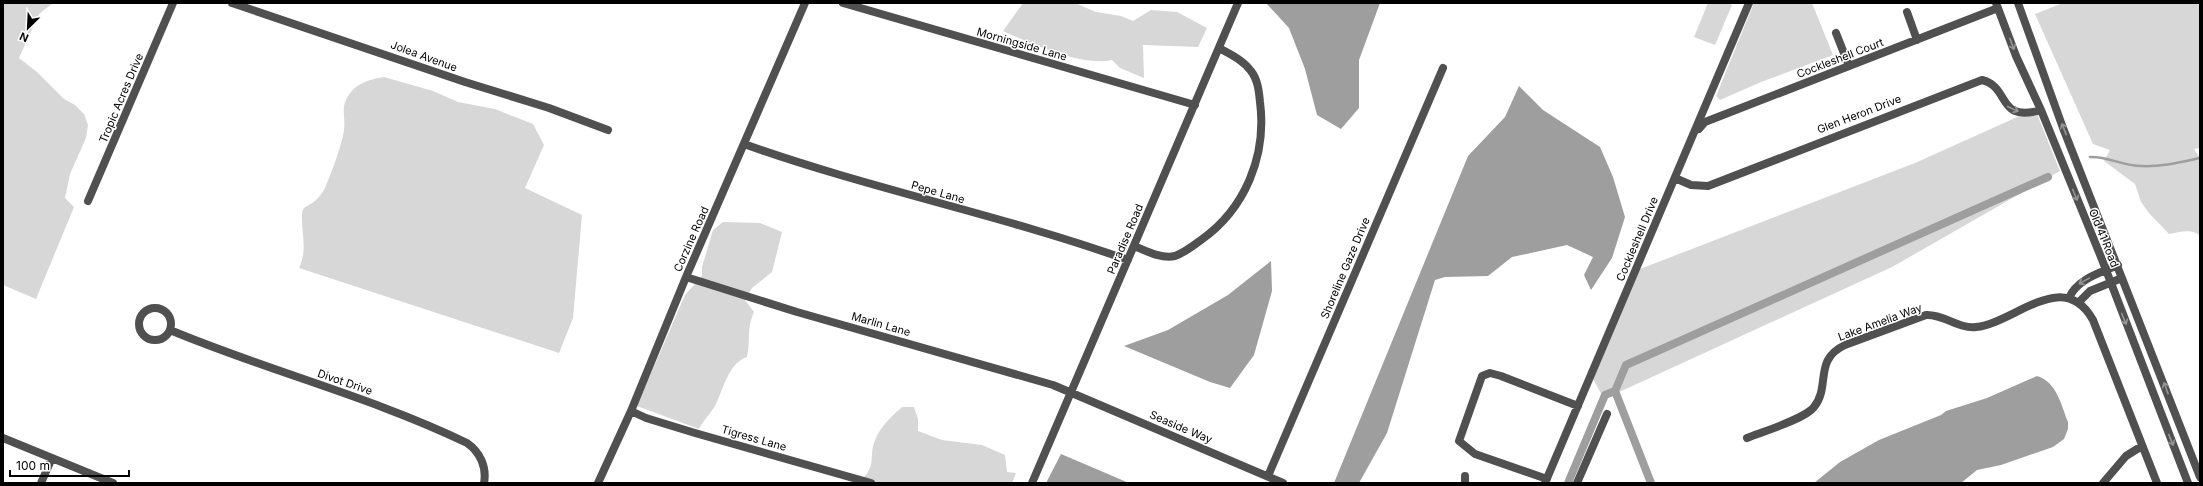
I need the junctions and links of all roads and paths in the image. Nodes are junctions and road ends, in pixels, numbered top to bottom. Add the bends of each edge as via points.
1 (173, 3) edge
2 (232, 3) edge
3 (805, 3) edge
4 (843, 3) edge
5 (1238, 3) edge
6 (1749, 3) edge
7 (2018, 3) edge
8 (1997, 5) edge
9 (1907, 12) dead end
10 (1836, 33) dead end
11 (1917, 40) junction
12 (1219, 48) junction
13 (1849, 66) junction
14 (1443, 68) dead end
15 (1195, 105) junction
16 (2041, 110) junction
17 (608, 130) dead end
18 (1694, 134) junction
19 (744, 144) junction
20 (1675, 178) junction
21 (88, 201) dead end
22 (1134, 246) junction
23 (1128, 260) junction
24 (2118, 266) junction
25 (2106, 270) junction
26 (686, 277) junction
27 (2122, 278) junction
28 (2110, 283) junction
29 (2069, 298) junction
30 (2079, 302) junction
31 (170, 330) junction
32 (1070, 391) junction
33 (1578, 406) junction
34 (631, 411) junction
35 (1607, 414) dead end
36 (3, 438) edge
37 (1747, 438) dead end
38 (2142, 446) junction
39 (52, 458) junction
40 (1268, 476) junction
41 (2200, 477) edge
42 (1546, 481) edge
43 (41, 483) edge
44 (113, 483) edge
45 (484, 483) edge
46 (598, 483) edge
47 (871, 483) edge
48 (1032, 483) edge
49 (1283, 483) edge
50 (1577, 483) edge
51 (2103, 483) edge
52 (2157, 483) edge
53 (2188, 483) edge

1 - 21 street, Tropic Acres Drive
2 - 17 street, Jolea Avenue
3 - 19 street, Corzine Road
4 - 15 street, Morningside Lane
5 - 12 street, Paradise Road
6 - 18 street, Cockleshell Drive
24 -> 7 street, Old 41 Road
8 - 11 street, Cockleshell Court
8 -> 16 street, Old 41 Road
9 - 11 street
10 - 13 street
11 - 13 street, Cockleshell Court
12 - 15 street, Paradise Road
12 - 22 street via 1248,67 1256,78 1262,132 1253,174 1238,202 1225,219 1210,234 1184,252 1167,257
13 - 18 street, Cockleshell Court via 1705,122
14 - 40 street, Shoreline Gaze Drive
15 - 22 street, Paradise Road
20 -> 16 street, Glen Heron Drive via 1691,185 1708,186 1975,81 1989,81 2013,111 2032,113
16 -> 25 street, Old 41 Road
18 - 20 street, Cockleshell Drive
19 - 23 street, Pepe Lane
19 - 26 street, Corzine Road
20 - 33 street, Cockleshell Drive
22 - 23 street, Paradise Road
23 - 32 street, Paradise Road
24 - 25 street
24 - 27 street, Old 41 Road
25 - 28 street, Old 41 Road
25 -> 29 street via 2080,282 2072,290
26 - 32 street, Marlin Lane
26 - 34 street, Corzine Road
27 - 28 street
41 -> 27 street, Old 41 Road
28 - 30 street via 2090,291
28 -> 53 street, Old 41 Road
29 - 30 street, Lake Amelia Way
29 - 37 street, Lake Amelia Way via 2051,298 1977,327 1958,324 1935,314 1926,315 1846,345 1829,357 1819,400 1813,409
30 - 38 street, Lake Amelia Way via 2093,320
31 - 31 street via 171,323 167,313 157,307 146,309 138,319 139,330 151,340 162,338
31 - 45 street, Divot Drive via 218,350 393,410 467,443 476,450 486,473
32 - 40 street, Seaside Way
32 - 48 street, Paradise Road
33 - 42 street, Cockleshell Drive
33 - 42 street via 1501,376 1490,373 1482,376 1459,441 1475,454
34 - 46 street, Corzine Road
34 - 47 street, Tigress Lane via 695,433
35 - 50 street
36 - 39 street
38 - 51 street via 2126,456
38 - 52 street, Lake Amelia Way
39 - 43 street
39 - 44 street
40 - 49 street, Seaside Way

